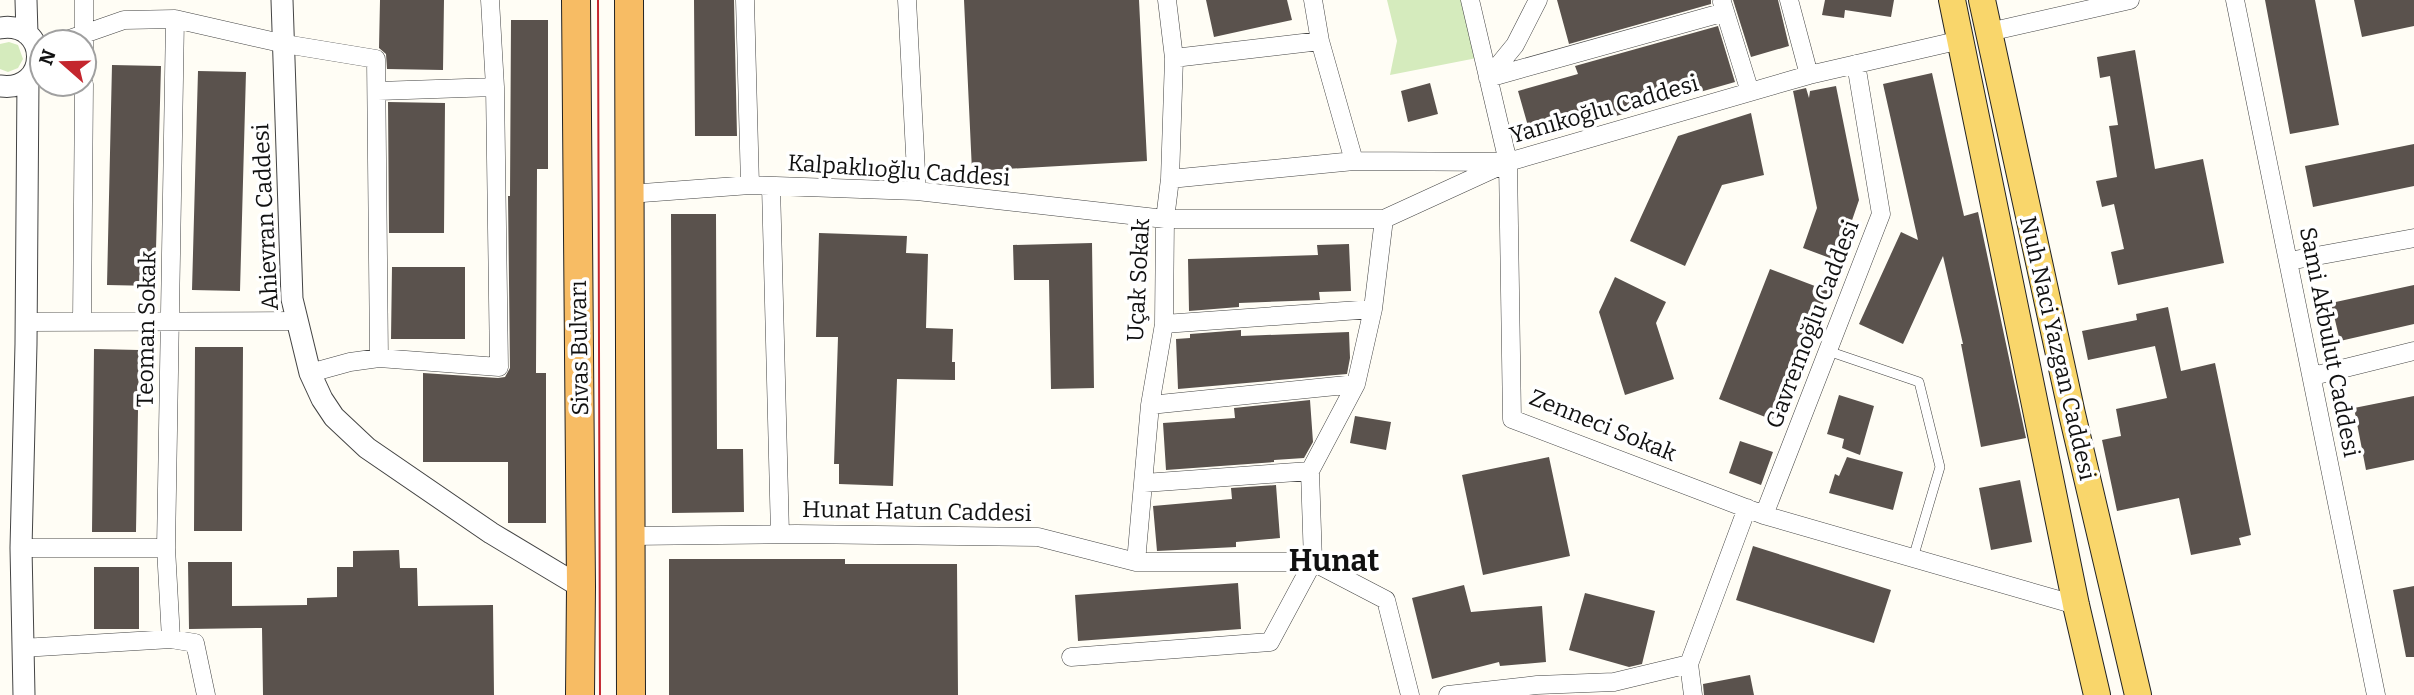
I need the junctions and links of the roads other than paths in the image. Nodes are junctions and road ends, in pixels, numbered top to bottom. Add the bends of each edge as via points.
1 (26, 0) edge
2 (85, 0) edge
3 (282, 0) edge
4 (490, 0) edge
5 (576, 0) edge
6 (629, 0) edge
7 (745, 0) edge
8 (907, 0) edge
9 (1167, 0) edge
10 (1313, 0) edge
11 (1469, 0) edge
12 (1538, 0) edge
13 (1789, 0) edge
14 (1952, 0) edge
15 (1982, 0) edge
16 (2130, 0) edge
17 (2235, 0) edge
18 (1724, 6) edge
19 (176, 19) junction
20 (0, 28) edge
21 (32, 28) edge
22 (84, 28) edge
23 (1989, 32) junction
24 (98, 34) edge
25 (28, 39) edge
26 (1961, 40) junction
27 (1320, 41) junction
28 (285, 44) junction
29 (1174, 58) junction
30 (1856, 64) junction
31 (1809, 75) junction
32 (1488, 78) junction
33 (28, 79) joint
34 (0, 86) edge
35 (495, 87) junction
36 (378, 91) junction
37 (1749, 92) junction
38 (84, 98) edge
39 (1354, 161) junction
40 (1508, 162) junction
41 (1170, 179) junction
42 (750, 185) junction
43 (771, 186) junction
44 (917, 191) junction
45 (629, 194) junction
46 (1165, 219) junction
47 (1384, 219) junction
48 (2414, 238) edge
49 (2289, 261) junction
50 (1373, 309) junction
51 (170, 321) junction
52 (296, 321) junction
53 (26, 322) junction
54 (82, 322) junction
55 (1164, 324) junction
56 (1828, 351) junction
57 (2414, 351) edge
58 (379, 358) junction
59 (310, 373) junction
60 (2313, 376) junction
61 (1356, 384) junction
62 (1150, 405) junction
63 (1310, 471) junction
64 (1144, 483) junction
65 (1756, 511) junction
66 (780, 534) junction
67 (631, 536) junction
68 (21, 548) junction
69 (166, 548) junction
70 (1913, 558) junction
71 (1136, 562) junction
72 (1313, 562) junction
73 (581, 587) junction
74 (2076, 605) junction
75 (172, 639) junction
76 (22, 648) junction
77 (1071, 657) dead end
78 (1689, 664) junction
79 (1615, 688) edge
80 (1538, 690) edge
81 (1469, 694) edge
82 (24, 695) edge
83 (206, 695) edge
84 (580, 695) edge
85 (631, 695) edge
86 (1410, 695) edge
87 (1448, 695) edge
88 (1693, 695) edge
89 (2097, 695) edge
90 (2138, 695) edge
91 (2376, 695) edge

1 - 21 street
2 - 22 street
3 - 28 street, Ahievran Caddesi
4 - 35 street
5 - 73 highway, Sivas Bulvarı
6 - 45 highway
7 - 42 street
8 - 44 street
9 - 29 street, Uçak Sokak
10 - 27 street
11 - 32 street, Zenneci Sokak
12 - 32 street via 1516,46
13 - 31 street
14 - 26 main road, Nuh Naci Yazgan Caddesi
15 - 23 main road, Nuh Naci Yazgan Caddesi
16 - 23 street
17 - 49 street, Sami Akbulut Caddesi
18 - 32 street
18 - 37 street
19 - 24 street via 124,20
19 - 28 street
19 - 51 street, Teoman Sokak
20 - 25 street via 10,27
23 - 90 main road, Nuh Naci Yazgan Caddesi
26 - 30 street, Yanıkoğlu Caddesi
26 - 74 main road, Nuh Naci Yazgan Caddesi
27 - 29 street
27 - 39 street
28 - 36 street via 376,59
28 - 52 street, Ahievran Caddesi via 291,286
29 - 41 street, Uçak Sokak
30 - 31 street, Yanıkoğlu Caddesi
30 - 56 street, Gavremoğlu Caddesi via 1881,215
31 - 37 street, Yanıkoğlu Caddesi
32 - 40 street, Zenneci Sokak
33 - 34 street via 19,85
33 - 53 street
35 - 36 street
35 - 58 street via 499,367
36 - 58 street
37 - 40 street, Yanıkoğlu Caddesi
38 - 54 street
39 - 40 street, Yanıkoğlu Caddesi
39 - 41 street, Yanıkoğlu Caddesi
40 - 47 street
40 - 65 street, Zenneci Sokak via 1513,419
41 - 46 street, Uçak Sokak
42 - 43 street, Kalpaklıoğlu Caddesi
42 - 45 street, Kalpaklıoğlu Caddesi
43 - 44 street, Kalpaklıoğlu Caddesi
43 - 66 street
44 - 46 street, Kalpaklıoğlu Caddesi
45 - 67 highway
46 - 47 street, Kalpaklıoğlu Caddesi
46 - 55 street, Uçak Sokak
47 - 50 street
48 - 49 street
49 - 60 street, Sami Akbulut Caddesi
50 - 55 street
50 - 61 street
51 - 52 street
51 - 54 street
51 - 69 street, Teoman Sokak
52 - 59 street, Ahievran Caddesi
53 - 54 street
53 - 68 street
55 - 62 street, Uçak Sokak
56 - 65 street, Gavremoğlu Caddesi
56 - 70 lane via 1919,382 1940,467
57 - 60 street
58 - 59 street
59 - 73 street, Ahievran Caddesi via 321,399 367,448 491,533
60 - 91 street, Sami Akbulut Caddesi
61 - 62 street
61 - 63 street
62 - 64 street, Uçak Sokak
63 - 64 street
63 - 72 street
64 - 71 street, Uçak Sokak
65 - 70 street, Zenneci Sokak
65 - 78 street, Gavremoğlu Caddesi
66 - 67 street, Hunat Hatun Caddesi
66 - 71 street, Hunat Hatun Caddesi via 1038,537
67 - 85 highway
68 - 69 street
68 - 76 street
69 - 75 street, Teoman Sokak
70 - 74 street, Zenneci Sokak
71 - 72 street, Hunat Hatun Caddesi
72 - 77 street via 1270,642
72 - 86 street, Hunat Hatun Caddesi via 1385,600
73 - 84 highway, Sivas Bulvarı
74 - 89 main road, Nuh Naci Yazgan Caddesi
75 - 76 street
75 - 83 street via 195,643
76 - 82 street
78 - 79 street
78 - 88 street
79 - 80 street
80 - 81 street
81 - 87 street

